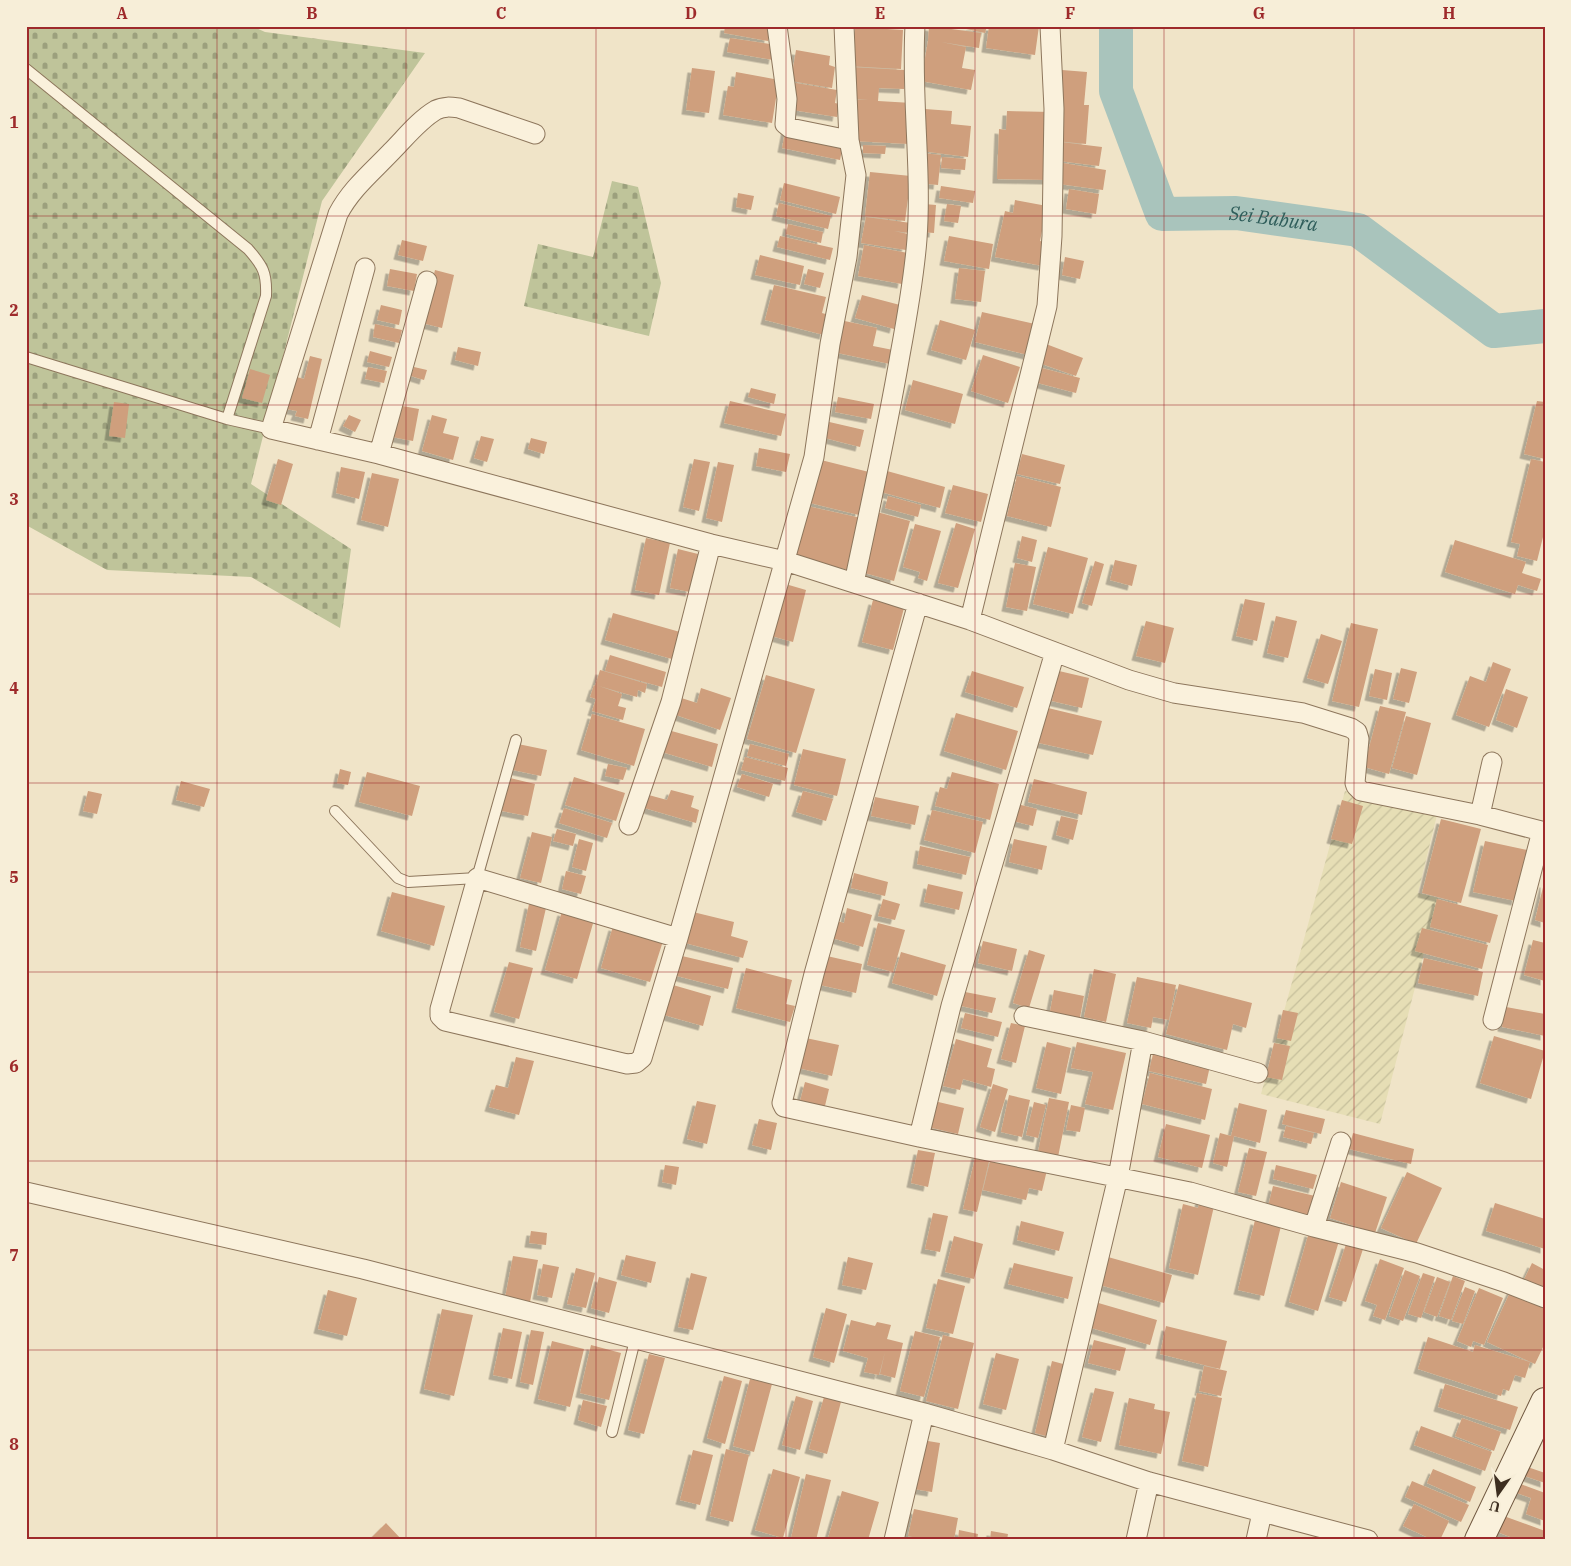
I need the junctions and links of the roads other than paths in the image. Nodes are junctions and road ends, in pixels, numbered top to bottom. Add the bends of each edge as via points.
1 (777, 26) edge
2 (844, 26) edge
3 (916, 26) edge
4 (1050, 26) edge
5 (26, 69) edge
6 (535, 134) dead end
7 (849, 140) junction
8 (365, 268) dead end
9 (427, 281) dead end
10 (26, 357) edge
11 (227, 419) junction
12 (272, 429) junction
13 (318, 440) junction
14 (379, 454) junction
15 (711, 544) junction
16 (785, 562) junction
17 (854, 583) junction
18 (918, 603) junction
19 (970, 620) junction
20 (1055, 652) junction
21 (516, 740) dead end
22 (1492, 762) dead end
23 (335, 811) dead end
24 (1480, 815) junction
25 (629, 825) dead end
26 (1543, 832) edge
27 (477, 878) junction
28 (678, 938) junction
29 (1024, 1016) dead end
30 (1493, 1020) dead end
31 (1143, 1041) junction
32 (1258, 1073) dead end
33 (919, 1137) junction
34 (1341, 1142) dead end
35 (1118, 1177) junction
36 (26, 1192) edge
37 (1314, 1227) junction
38 (1545, 1298) edge
39 (635, 1340) junction
40 (1545, 1402) edge
41 (924, 1413) junction
42 (612, 1432) dead end
43 (1053, 1450) junction
44 (1149, 1482) junction
45 (1262, 1513) junction
46 (894, 1540) edge
47 (1136, 1540) edge
48 (1256, 1540) edge
49 (1368, 1540) edge
50 (1479, 1540) edge

1 - 7 street via 787,99 785,124 790,128
2 - 7 street
3 - 17 street via 917,238 892,402
4 - 19 street via 1054,109 1052,236 1047,306
5 - 11 lane via 248,249 262,265 267,283 266,296
6 - 12 street via 459,108 439,109 405,137 354,190 338,214
7 - 16 street via 856,175 847,257 830,344 814,457
8 - 13 street
9 - 14 street
10 - 11 lane
11 - 12 lane
12 - 13 street
13 - 14 street
14 - 15 street
15 - 16 street
15 - 25 street via 671,702
16 - 17 street
16 - 28 street
17 - 18 street
18 - 19 street
18 - 33 street via 814,974 782,1103 784,1107
19 - 20 street
20 - 24 street via 1128,680 1174,693 1303,713 1351,728 1359,739 1355,783 1361,791
20 - 33 street via 951,1006
21 - 27 lane
22 - 24 street
23 - 27 lane via 398,878 408,882
24 - 26 street
26 - 30 street
27 - 28 street
27 - 28 street via 440,1009 440,1016 445,1021 627,1064 636,1063 642,1058
29 - 31 street
31 - 32 street
31 - 35 street
33 - 35 street
34 - 37 street
35 - 37 street via 1190,1192
35 - 43 street
36 - 39 street via 363,1270
37 - 38 street via 1417,1253
39 - 41 street
39 - 42 lane
40 - 50 main road
41 - 43 street
41 - 46 street
43 - 44 street
44 - 45 street
44 - 47 street
45 - 48 street
45 - 49 street

